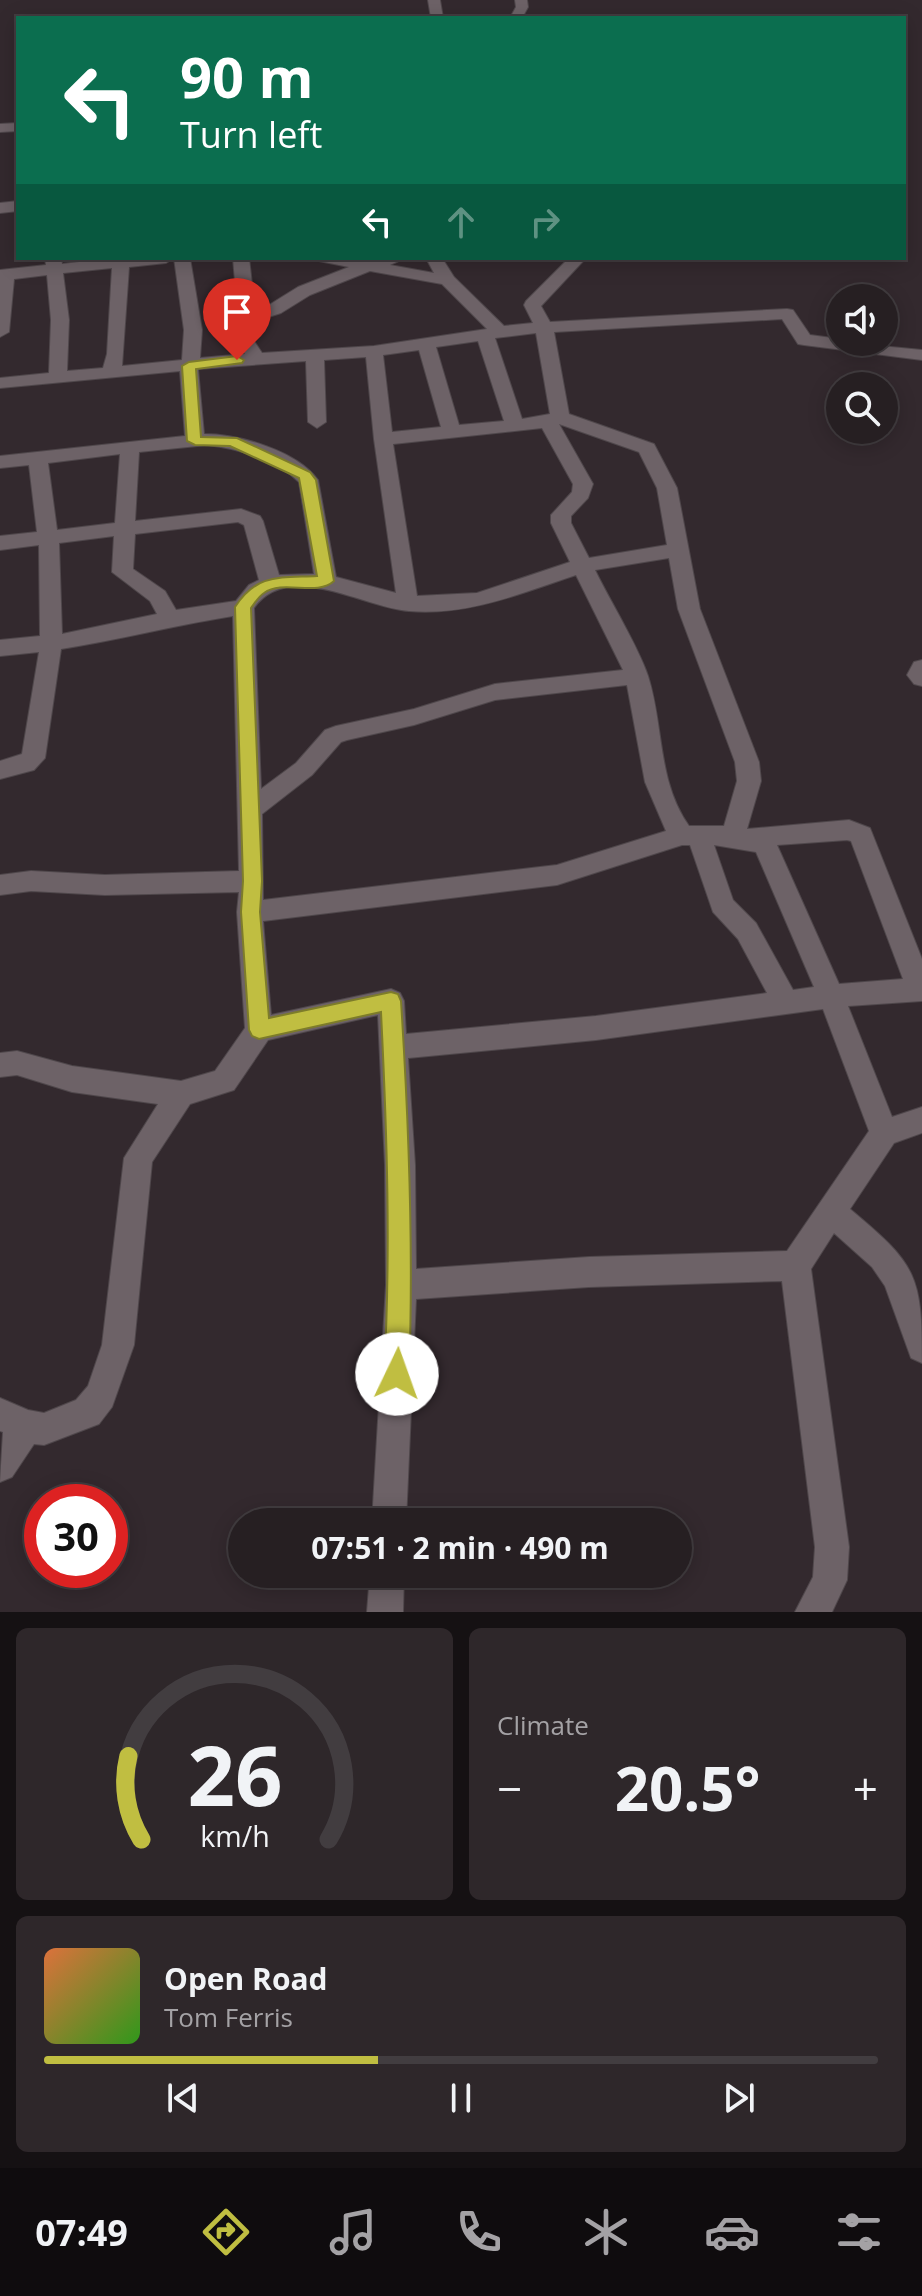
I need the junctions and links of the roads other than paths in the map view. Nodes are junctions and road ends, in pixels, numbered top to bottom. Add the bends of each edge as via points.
1 (182, 260) edge
2 (241, 260) edge
3 (338, 260) edge
4 (389, 260) edge
5 (435, 260) edge
6 (576, 260) edge
7 (122, 261) edge
8 (53, 263) edge
9 (370, 265) junction
10 (3, 275) edge
11 (447, 280) junction
12 (247, 318) junction
13 (544, 328) junction
14 (0, 332) edge
15 (492, 332) junction
16 (426, 343) junction
17 (374, 351) junction
18 (315, 355) junction
19 (922, 355) edge
20 (256, 358) junction
21 (189, 366) junction
22 (111, 372) junction
23 (58, 378) junction
24 (0, 383) edge
25 (554, 420) junction
26 (317, 422) dead end
27 (515, 426) junction
28 (452, 432) junction
29 (383, 439) junction
30 (195, 441) junction
31 (130, 449) junction
32 (38, 458) junction
33 (0, 462) edge
34 (125, 527) junction
35 (47, 536) junction
36 (0, 543) edge
37 (677, 550) junction
38 (580, 566) junction
39 (326, 581) junction
40 (271, 584) junction
41 (408, 604) junction
42 (243, 607) junction
43 (170, 618) junction
44 (51, 643) junction
45 (0, 648) edge
46 (922, 668) edge
47 (637, 676) junction
48 (922, 678) edge
49 (0, 770) edge
50 (250, 810) junction
51 (690, 836) junction
52 (742, 836) junction
53 (252, 881) junction
54 (0, 885) edge
55 (250, 912) junction
56 (921, 990) edge
57 (831, 996) junction
58 (786, 1002) junction
59 (259, 1030) junction
60 (393, 1047) junction
61 (0, 1065) edge
62 (181, 1094) junction
63 (922, 1120) edge
64 (884, 1133) junction
65 (832, 1212) junction
66 (795, 1266) junction
67 (401, 1285) junction
68 (922, 1347) edge
69 (13, 1420) edge
70 (0, 1465) edge
71 (390, 1508) edge
72 (386, 1588) edge
73 (385, 1612) edge
74 (813, 1612) edge

1 - 21 street via 194,345
2 - 12 street
3 - 9 street
4 - 9 street
5 - 11 street
6 - 13 street via 532,305
7 - 8 street
7 - 22 street
8 - 10 street
8 - 23 street via 60,320
9 - 11 street
9 - 12 street
10 - 14 street
11 - 15 street
12 - 20 street via 241,335
13 - 15 street
13 - 19 street via 787,314 804,340
13 - 25 street
15 - 16 street
15 - 27 street
16 - 17 street
16 - 28 street
17 - 18 street
17 - 29 street
18 - 20 street
18 - 26 street
20 - 21 street
21 - 22 street
21 - 30 street
22 - 23 street
23 - 24 street
25 - 27 street
25 - 37 street via 640,444 653,454 667,488
25 - 38 street via 583,484 581,494 561,515
27 - 28 street
28 - 29 street
29 - 41 street
30 - 31 street
30 - 39 street via 232,441 305,475
31 - 32 street
31 - 34 street
32 - 33 street
32 - 35 street
34 - 35 street
34 - 40 street via 248,516
34 - 43 street via 122,572 158,596
35 - 36 street
35 - 44 street
37 - 38 street
37 - 52 street via 689,609 747,762
38 - 41 street via 478,600
38 - 47 street
39 - 40 street
39 - 41 street
40 - 42 street via 257,589
42 - 43 street
42 - 50 street
43 - 44 street
44 - 45 street
44 - 49 street via 33,758
46 - 48 street
47 - 50 street via 495,692 344,732
47 - 51 street via 648,748 671,824
50 - 53 street
51 - 52 street
51 - 55 street via 557,875
51 - 58 street via 722,905 747,931
52 - 56 street via 849,830 861,835
52 - 57 street via 765,845
53 - 54 street
53 - 55 street
55 - 59 street
56 - 57 street
57 - 58 street
57 - 64 street
58 - 60 street via 596,1028
59 - 60 street via 391,1001
59 - 62 street via 224,1081
60 - 67 street
61 - 62 street via 17,1063 72,1079
62 - 69 street via 138,1158 118,1345 101,1396 87,1412 44,1429
63 - 64 street
64 - 65 street
65 - 66 street
65 - 68 street via 883,1256 898,1278
66 - 67 street
66 - 74 street via 832,1547 830,1580
67 - 71 street
69 - 70 street
72 - 73 street

